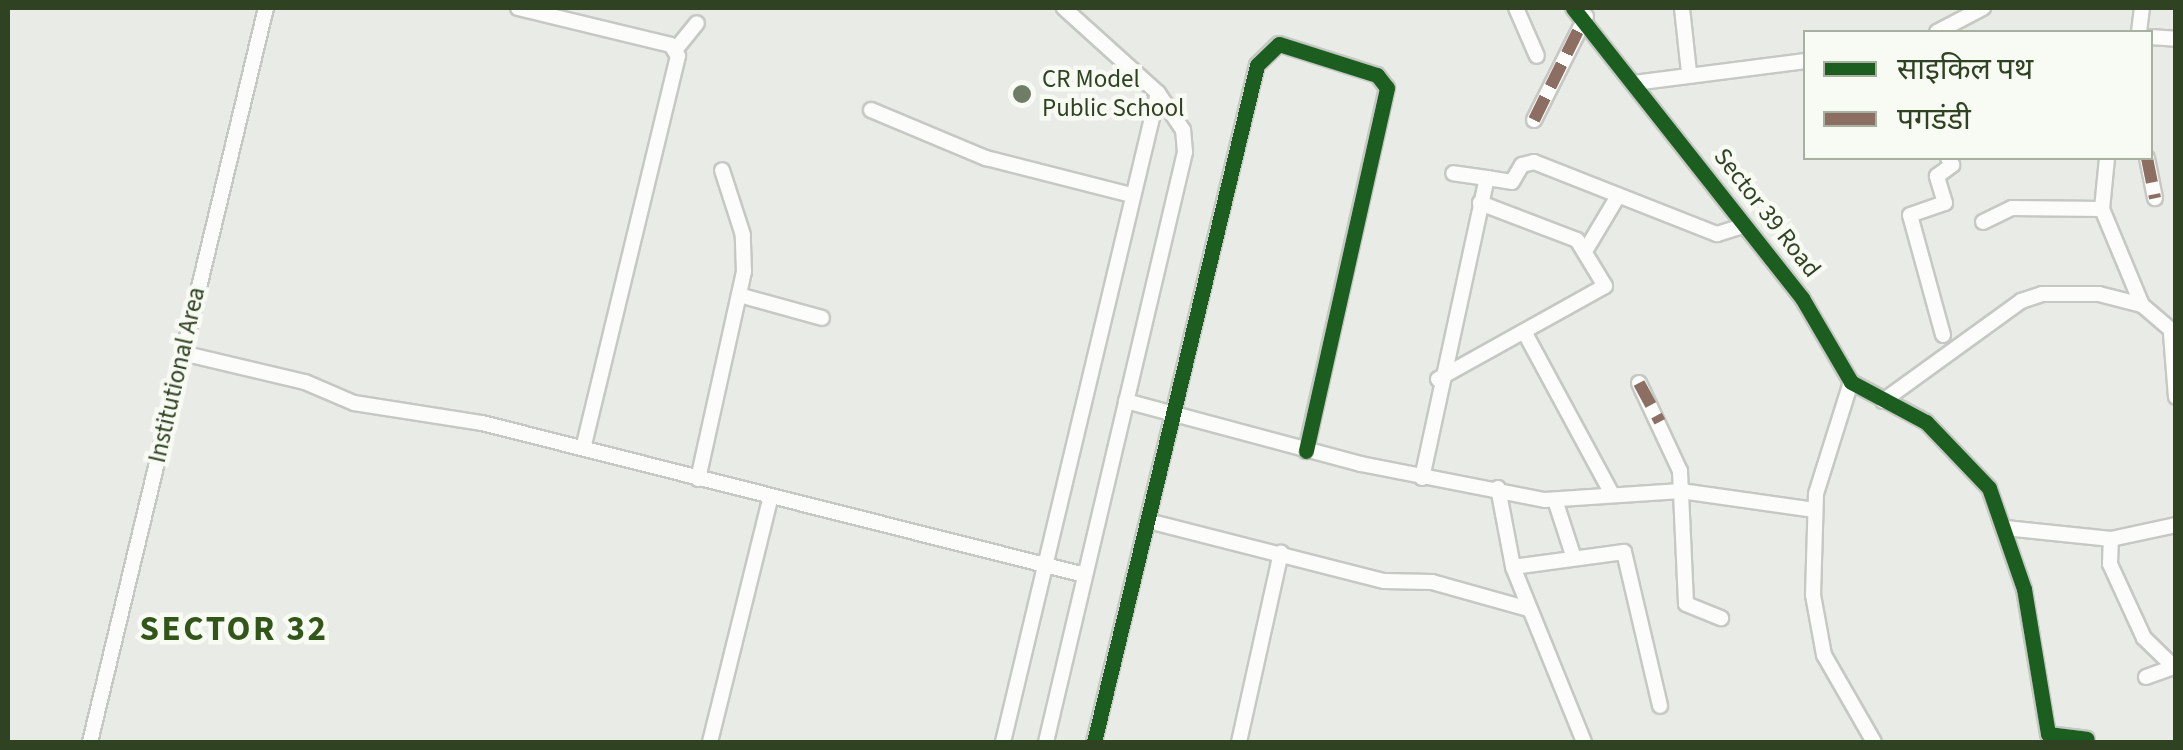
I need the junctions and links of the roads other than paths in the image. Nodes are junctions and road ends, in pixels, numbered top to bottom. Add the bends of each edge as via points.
1 (266, 8) edge
2 (518, 8) edge
3 (1064, 8) edge
4 (1516, 8) edge
5 (1682, 8) edge
6 (1982, 8) edge
7 (1579, 12) edge
8 (697, 22) dead end
9 (1941, 30) edge
10 (676, 49) junction
11 (1537, 56) dead end
12 (1803, 61) edge
13 (1689, 72) junction
14 (1634, 83) junction
15 (1158, 93) junction
16 (871, 110) dead end
17 (1534, 120) dead end
18 (1949, 160) edge
19 (2107, 160) edge
20 (2147, 160) edge
21 (722, 170) dead end
22 (1453, 173) dead end
23 (1487, 178) junction
24 (1132, 195) junction
25 (1618, 196) junction
26 (2154, 198) dead end
27 (1480, 203) junction
28 (2102, 209) junction
29 (1983, 222) dead end
30 (1744, 226) junction
31 (1587, 248) junction
32 (739, 295) junction
33 (2142, 305) junction
34 (822, 318) dead end
35 (1943, 334) dead end
36 (2174, 334) edge
37 (1526, 335) junction
38 (182, 353) junction
39 (1438, 380) junction
40 (1850, 382) junction
41 (1640, 383) dead end
42 (2176, 397) edge
43 (1126, 401) junction
44 (1883, 401) junction
45 (1174, 414) junction
46 (582, 448) junction
47 (1306, 450) junction
48 (1422, 478) junction
49 (698, 479) junction
50 (1498, 488) junction
51 (1681, 491) junction
52 (1612, 494) junction
53 (770, 500) junction
54 (1555, 500) junction
55 (1815, 510) junction
56 (1152, 522) junction
57 (2176, 525) edge
58 (2005, 528) junction
59 (2111, 539) junction
60 (1281, 552) junction
61 (1574, 558) junction
62 (1045, 566) junction
63 (1512, 567) junction
64 (1085, 575) junction
65 (1529, 609) junction
66 (1722, 618) dead end
67 (2174, 666) edge
68 (2146, 677) dead end
69 (1660, 706) dead end
70 (2087, 738) dead end
71 (90, 742) edge
72 (710, 742) edge
73 (1004, 742) edge
74 (1046, 742) edge
75 (1094, 742) edge
76 (1239, 742) edge
77 (1584, 742) edge
78 (1874, 742) edge

1 - 38 street, Institutional Area
2 - 10 street
3 - 15 street
4 - 11 street
5 - 13 street
6 - 9 street
7 - 14 street, Sector 39 Road
7 - 17 street
8 - 10 street
10 - 46 street
12 - 13 street
13 - 14 street
14 - 30 street, Sector 39 Road
15 - 24 street
15 - 43 street via 1183,130 1184,152
16 - 24 street via 986,158
18 - 35 street via 1952,165 1937,176 1945,203 1910,215
19 - 28 street
20 - 26 street
21 - 32 street via 745,252
22 - 23 street
23 - 25 street via 1512,182 1522,165 1534,162
23 - 27 street
24 - 62 street
25 - 30 street via 1717,234
25 - 31 street
27 - 31 street
27 - 39 street
28 - 29 street via 2012,208
28 - 33 street
30 - 40 street, Sector 39 Road via 1802,298
31 - 37 street via 1606,286
32 - 34 street
32 - 49 street
33 - 36 street via 2158,312
33 - 44 street via 2064,292 2021,301
36 - 42 street
37 - 39 street
37 - 52 street
38 - 46 street via 305,382 371,407
38 - 71 street, Institutional Area
39 - 48 street
40 - 44 street
40 - 55 street
41 - 51 street via 1676,457
43 - 45 street
43 - 64 street
44 - 58 street via 1926,422 1963,457 1989,488
45 - 47 street
45 - 47 street via 1257,66 1279,44 1377,75 1387,88
45 - 56 street
46 - 49 street
47 - 48 street
48 - 50 street
49 - 53 street
50 - 54 street
50 - 63 street
51 - 52 street
51 - 55 street
51 - 66 street via 1686,604
52 - 54 street
53 - 62 street
53 - 72 street
54 - 61 street
55 - 78 street via 1818,636 1834,680
56 - 60 street
56 - 75 street
57 - 59 street
58 - 59 street
58 - 70 street via 2024,589 2048,734
59 - 67 street via 2117,585 2144,638
60 - 65 street
60 - 76 street
61 - 63 street
61 - 69 street via 1614,552 1628,558
62 - 64 street
62 - 73 street
63 - 65 street
64 - 74 street
65 - 77 street
67 - 68 street

